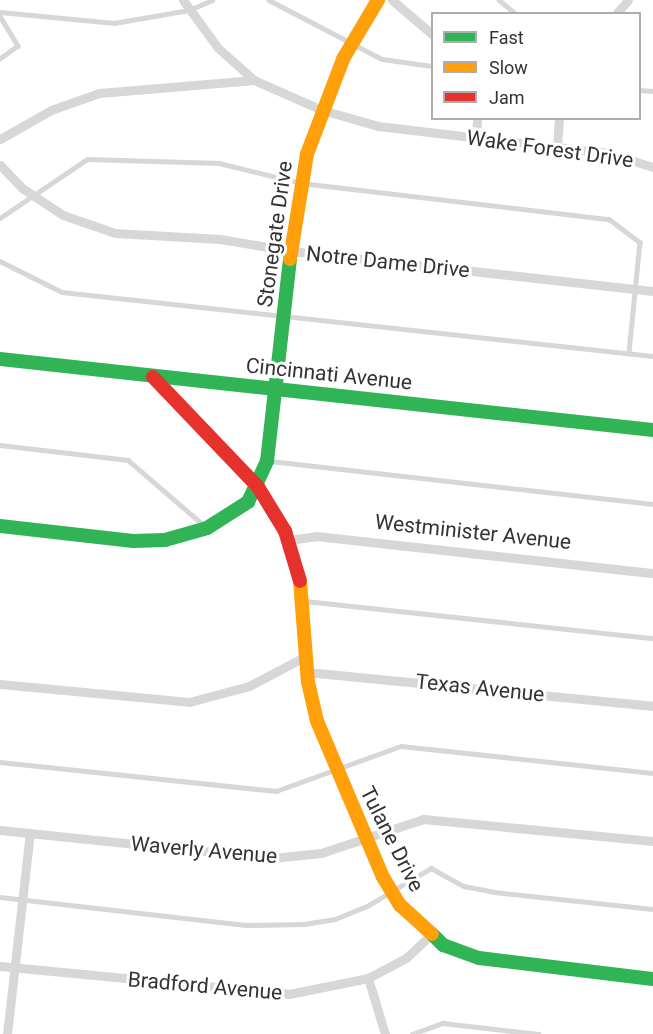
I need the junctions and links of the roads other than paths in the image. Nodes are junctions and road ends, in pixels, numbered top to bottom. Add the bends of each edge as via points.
1 (183, 0) edge
2 (212, 0) edge
3 (269, 0) edge
4 (378, 0) edge
5 (392, 0) edge
6 (500, 0) edge
7 (189, 10) junction
8 (514, 12) edge
9 (0, 14) edge
10 (431, 33) edge
11 (352, 44) junction
12 (0, 58) edge
13 (431, 66) edge
14 (254, 80) junction
15 (322, 111) junction
16 (477, 120) edge
17 (559, 120) edge
18 (476, 139) junction
19 (0, 140) edge
20 (557, 147) junction
21 (0, 165) edge
22 (653, 167) edge
23 (301, 183) junction
24 (34, 197) junction
25 (0, 218) edge
26 (291, 251) junction
27 (0, 261) edge
28 (638, 290) junction
29 (653, 291) edge
30 (284, 316) junction
31 (629, 353) junction
32 (653, 356) edge
33 (0, 359) edge
34 (153, 377) junction
35 (276, 390) junction
36 (653, 430) edge
37 (0, 445) edge
38 (267, 460) junction
39 (258, 488) junction
40 (653, 504) edge
41 (0, 526) edge
42 (207, 528) junction
43 (289, 540) junction
44 (653, 573) edge
45 (302, 600) junction
46 (653, 638) edge
47 (306, 656) junction
48 (307, 672) junction
49 (0, 684) edge
50 (653, 706) edge
51 (0, 762) edge
52 (336, 770) junction
53 (653, 773) edge
54 (0, 830) edge
55 (30, 833) junction
56 (364, 837) junction
57 (653, 841) edge
58 (392, 892) junction
59 (0, 897) edge
60 (22, 900) junction
61 (653, 909) edge
62 (431, 935) junction
63 (0, 966) edge
64 (15, 967) junction
65 (369, 978) junction
66 (653, 979) edge
67 (8, 1034) edge
68 (385, 1034) edge
69 (412, 1034) edge
70 (538, 1034) edge

1 - 7 street
2 - 7 lane
3 - 11 lane
4 - 11 street, Stonegate Drive
5 - 10 street
6 - 8 lane
7 - 9 lane via 114,23
7 - 14 street via 218,48
9 - 12 lane via 18,46
11 - 13 lane via 382,59
11 - 15 street, Stonegate Drive
14 - 15 street, Wake Forest Drive
14 - 19 street, Wake Forest Drive via 99,93 51,110
15 - 18 street, Wake Forest Drive via 378,126
15 - 23 street, Stonegate Drive
16 - 18 street
17 - 20 street
18 - 20 street, Wake Forest Drive
20 - 22 street, Wake Forest Drive via 628,157
21 - 24 street, Notre Dame Drive
23 - 24 lane via 219,163 87,159
23 - 26 street, Stonegate Drive
23 - 28 lane via 609,219 640,242
24 - 25 lane
24 - 26 street, Notre Dame Drive via 79,223 115,233 219,240
26 - 28 street, Notre Dame Drive
26 - 30 street, Stonegate Drive
27 - 30 lane via 62,292
28 - 29 street, Notre Dame Drive
28 - 31 lane
30 - 31 lane
30 - 35 street, Stonegate Drive
31 - 32 lane
33 - 34 street, Cincinnati Avenue
34 - 35 street, Cincinnati Avenue
34 - 39 street
35 - 36 street, Cincinnati Avenue
35 - 38 street, Stonegate Drive
37 - 42 lane via 128,460
38 - 39 street, Stonegate Drive
38 - 40 lane
39 - 42 street via 248,502
39 - 43 street
41 - 42 street via 133,541 178,538
43 - 44 street, Westminister Avenue via 316,536
43 - 45 street
45 - 46 lane
45 - 47 street
47 - 48 street, Tulane Drive
47 - 49 street via 249,686 189,702
48 - 50 street, Texas Avenue
48 - 52 street, Tulane Drive via 316,721
51 - 52 lane via 276,791
52 - 53 lane via 401,746
52 - 56 street, Tulane Drive
54 - 55 street, Waverly Avenue
55 - 56 street, Waverly Avenue via 273,858 321,853
55 - 60 street
56 - 57 street, Waverly Avenue via 405,822 442,819
56 - 58 street, Tulane Drive
58 - 60 lane via 335,918 277,925
58 - 61 lane via 430,868 464,886 494,892
58 - 62 street, Tulane Drive
59 - 60 lane
60 - 64 street
62 - 65 street, Bradford Avenue via 406,958
62 - 66 street, Tulane Drive via 443,945 480,958
63 - 64 street, Bradford Avenue
64 - 65 street, Bradford Avenue via 289,994
64 - 67 street
65 - 68 street
69 - 70 lane via 443,1023

